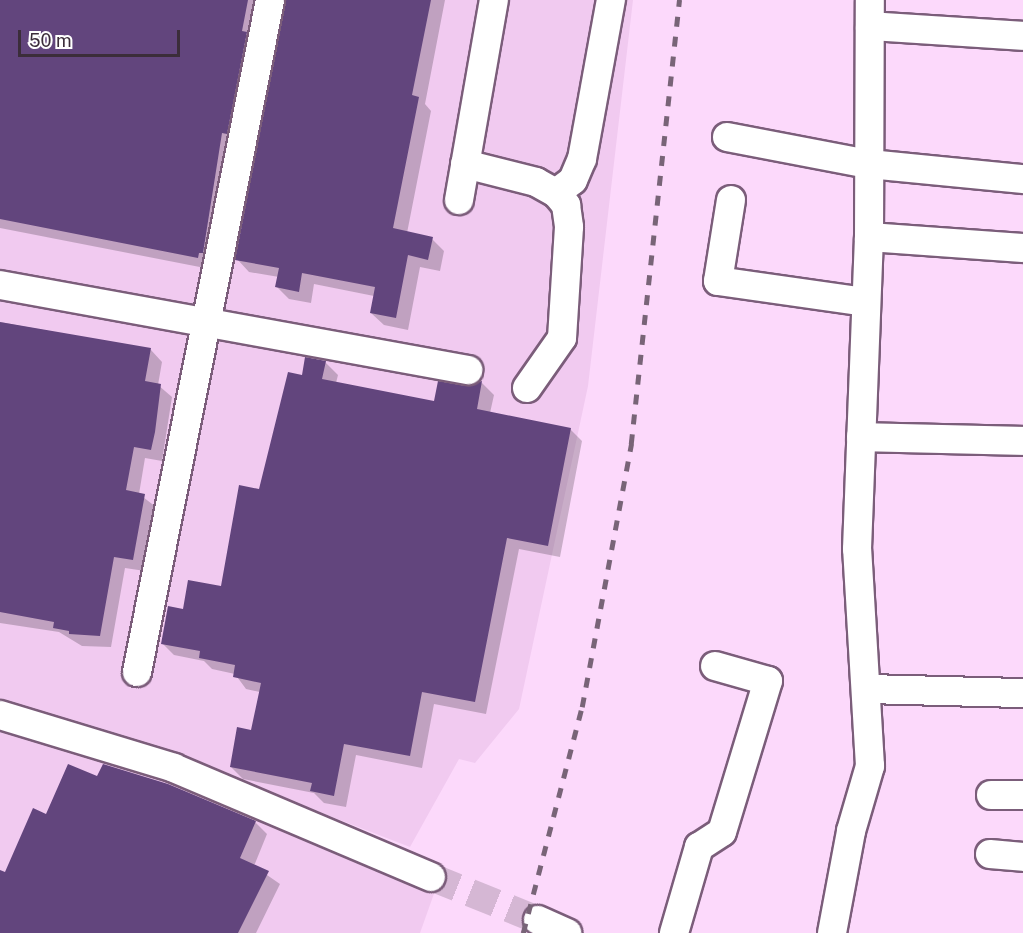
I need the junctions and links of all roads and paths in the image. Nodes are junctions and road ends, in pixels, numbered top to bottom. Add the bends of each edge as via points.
1 (270, 0) edge
2 (494, 0) edge
3 (611, 0) edge
4 (870, 13) edge
5 (1023, 36) edge
6 (727, 136) dead end
7 (465, 164) junction
8 (869, 164) junction
9 (1023, 179) edge
10 (556, 193) junction
11 (459, 200) dead end
12 (731, 200) dead end
13 (869, 237) junction
14 (1023, 248) edge
15 (0, 285) edge
16 (866, 302) junction
17 (208, 321) junction
18 (468, 370) dead end
19 (527, 388) dead end
20 (861, 437) junction
21 (1023, 441) edge
22 (715, 666) dead end
23 (137, 672) dead end
24 (867, 690) junction
25 (1023, 693) edge
26 (0, 715) edge
27 (991, 795) dead end
28 (1023, 795) edge
29 (990, 854) dead end
30 (1023, 857) edge
31 (431, 877) tunnel mouth
32 (674, 933) edge
33 (832, 933) edge

1 - 17 street via 209,294
2 - 7 street
3 - 10 street via 582,159 573,180
4 - 5 street
4 - 8 street
6 - 8 street
7 - 10 street via 536,182
7 - 11 street
8 - 9 street
8 - 13 street
10 - 19 street via 566,205 569,227 562,338
12 - 16 street via 718,281
13 - 14 street
13 - 16 street
15 - 17 street
16 - 20 street
17 - 18 street
17 - 23 street
20 - 21 street
20 - 24 street via 856,549
22 - 32 street via 768,681 722,832 699,847
24 - 25 street
24 - 33 street via 870,766 851,831
26 - 31 street via 174,768
27 - 28 street
29 - 30 street

